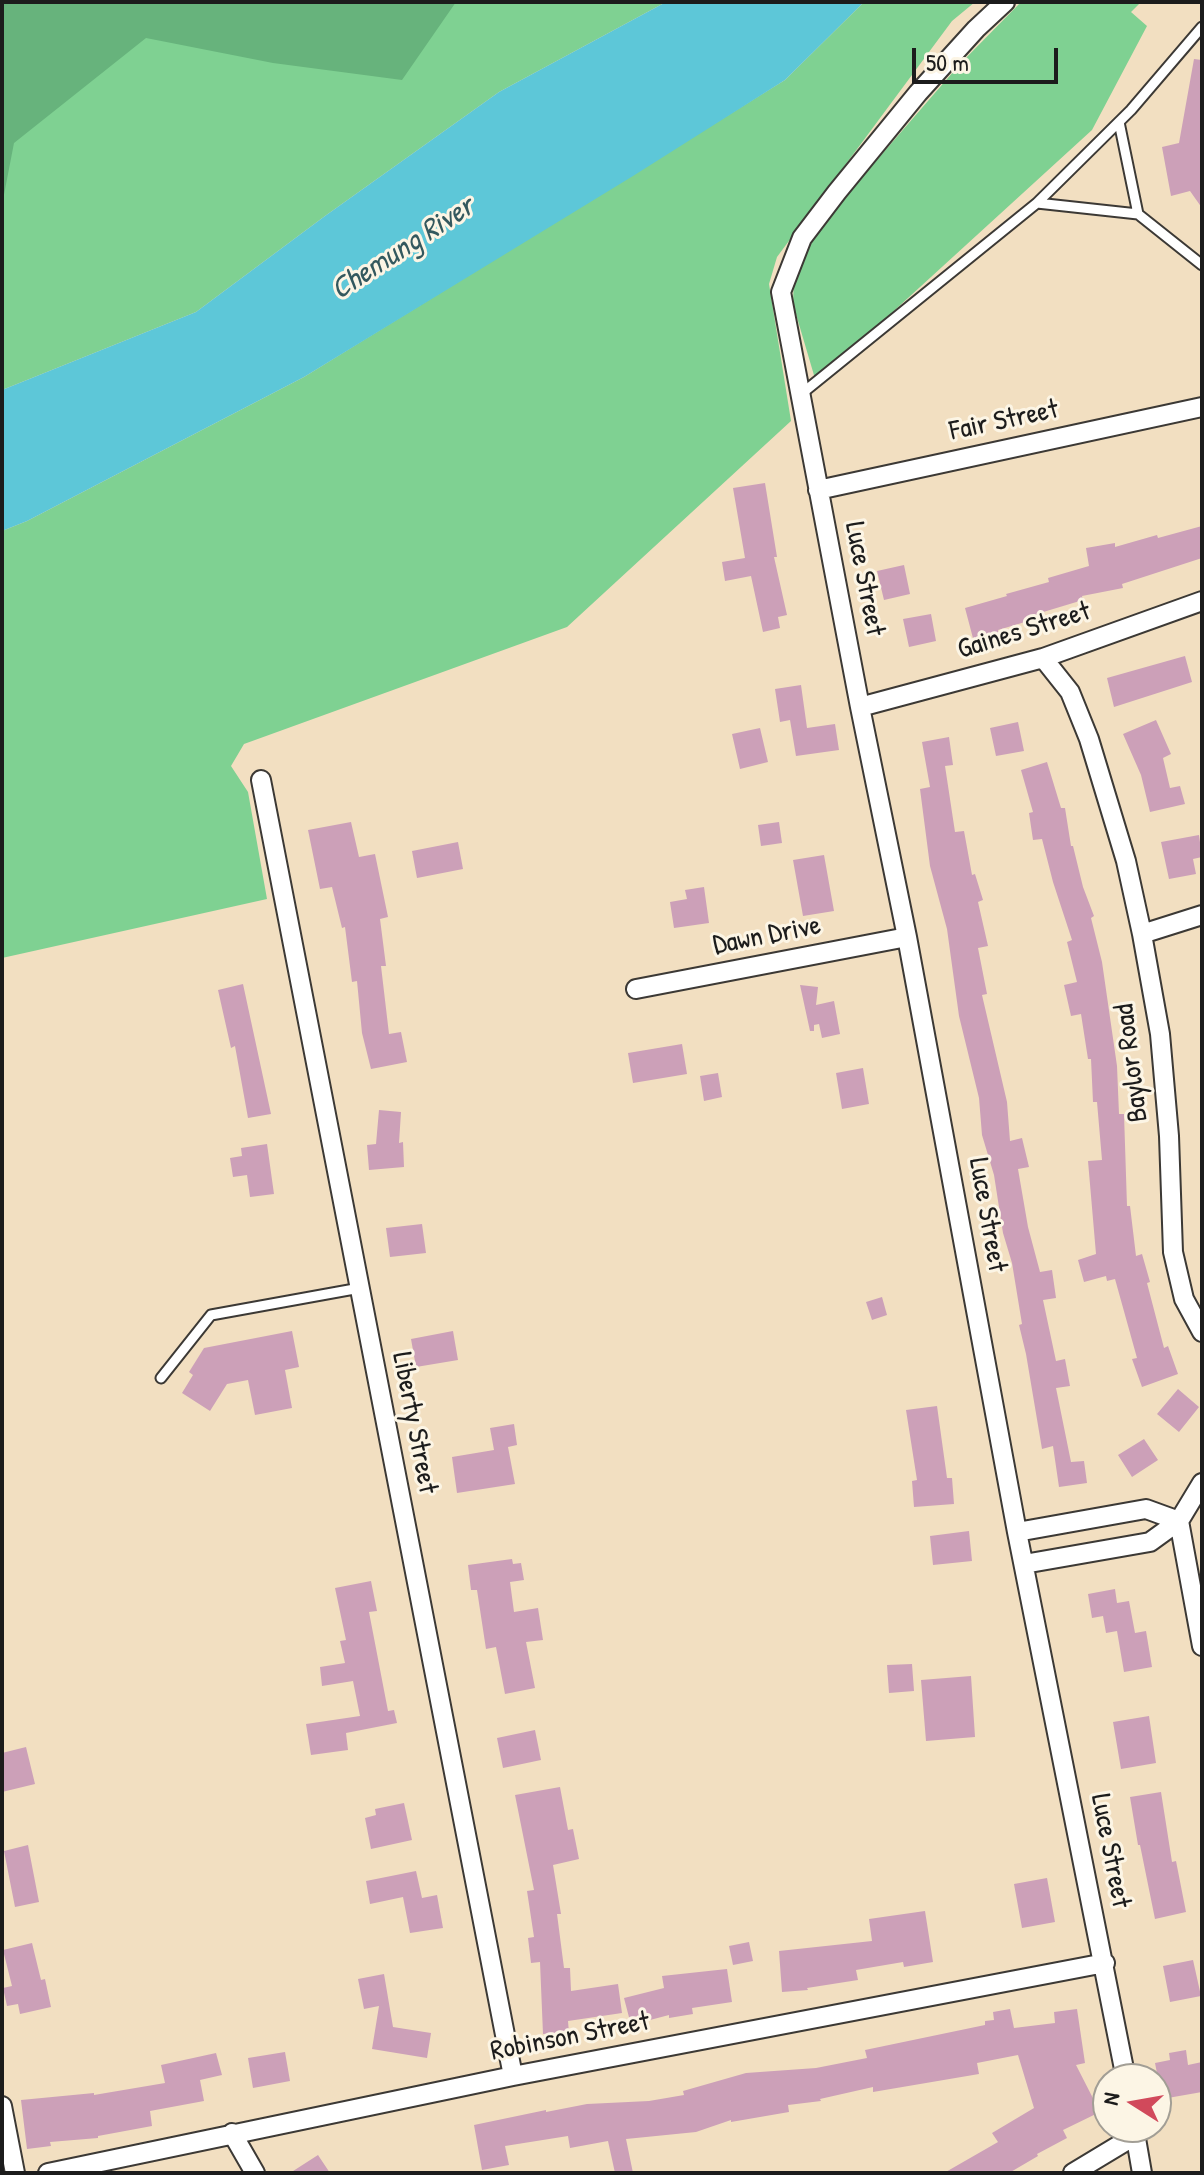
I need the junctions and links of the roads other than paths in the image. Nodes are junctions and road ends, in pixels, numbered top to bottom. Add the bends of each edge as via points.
1 (1005, 2) edge
2 (1202, 27) edge
3 (1119, 122) junction
4 (1037, 203) junction
5 (1138, 214) junction
6 (1202, 265) edge
7 (800, 395) junction
8 (1202, 407) edge
9 (818, 490) junction
10 (1202, 601) edge
11 (1043, 658) junction
12 (860, 707) junction
13 (261, 780) dead end
14 (1202, 915) edge
15 (1142, 934) junction
16 (907, 937) junction
17 (636, 989) dead end
18 (360, 1288) junction
19 (1202, 1332) edge
20 (161, 1378) dead end
21 (1202, 1483) edge
22 (1179, 1521) junction
23 (1017, 1532) junction
24 (1024, 1564) junction
25 (1202, 1646) edge
26 (1105, 1963) junction
27 (1123, 2063) edge
28 (513, 2076) junction
29 (2, 2106) edge
30 (232, 2133) junction
31 (1117, 2143) edge
32 (1137, 2143) edge
33 (15, 2173) edge
34 (48, 2173) edge
35 (255, 2173) edge
36 (1073, 2173) edge
37 (1142, 2173) edge

1 - 7 street, Luce Street via 918,93 802,238 781,292
2 - 3 lane
3 - 4 lane
3 - 5 lane
4 - 5 lane
4 - 7 lane
5 - 6 lane
7 - 9 street, Luce Street
8 - 9 street, Fair Street
9 - 12 street, Luce Street
10 - 11 street, Gaines Street
11 - 12 street, Gaines Street
11 - 15 street, Baylor Road via 1070,692 1089,739
12 - 16 street, Luce Street
13 - 18 street, Liberty Street
14 - 15 street
15 - 19 street, Baylor Road via 1160,1034 1173,1252 1184,1299
16 - 17 street, Dawn Drive
16 - 23 street, Luce Street
18 - 20 lane via 211,1315
18 - 28 street, Liberty Street
21 - 22 street
22 - 23 street via 1146,1509
22 - 24 street via 1150,1542
22 - 25 street
23 - 24 street, Luce Street
24 - 26 street, Luce Street
26 - 27 street, Luce Street
26 - 28 street, Robinson Street
28 - 30 street, Robinson Street
29 - 33 street
30 - 34 street, Robinson Street
30 - 35 street
31 - 36 street
32 - 37 street

